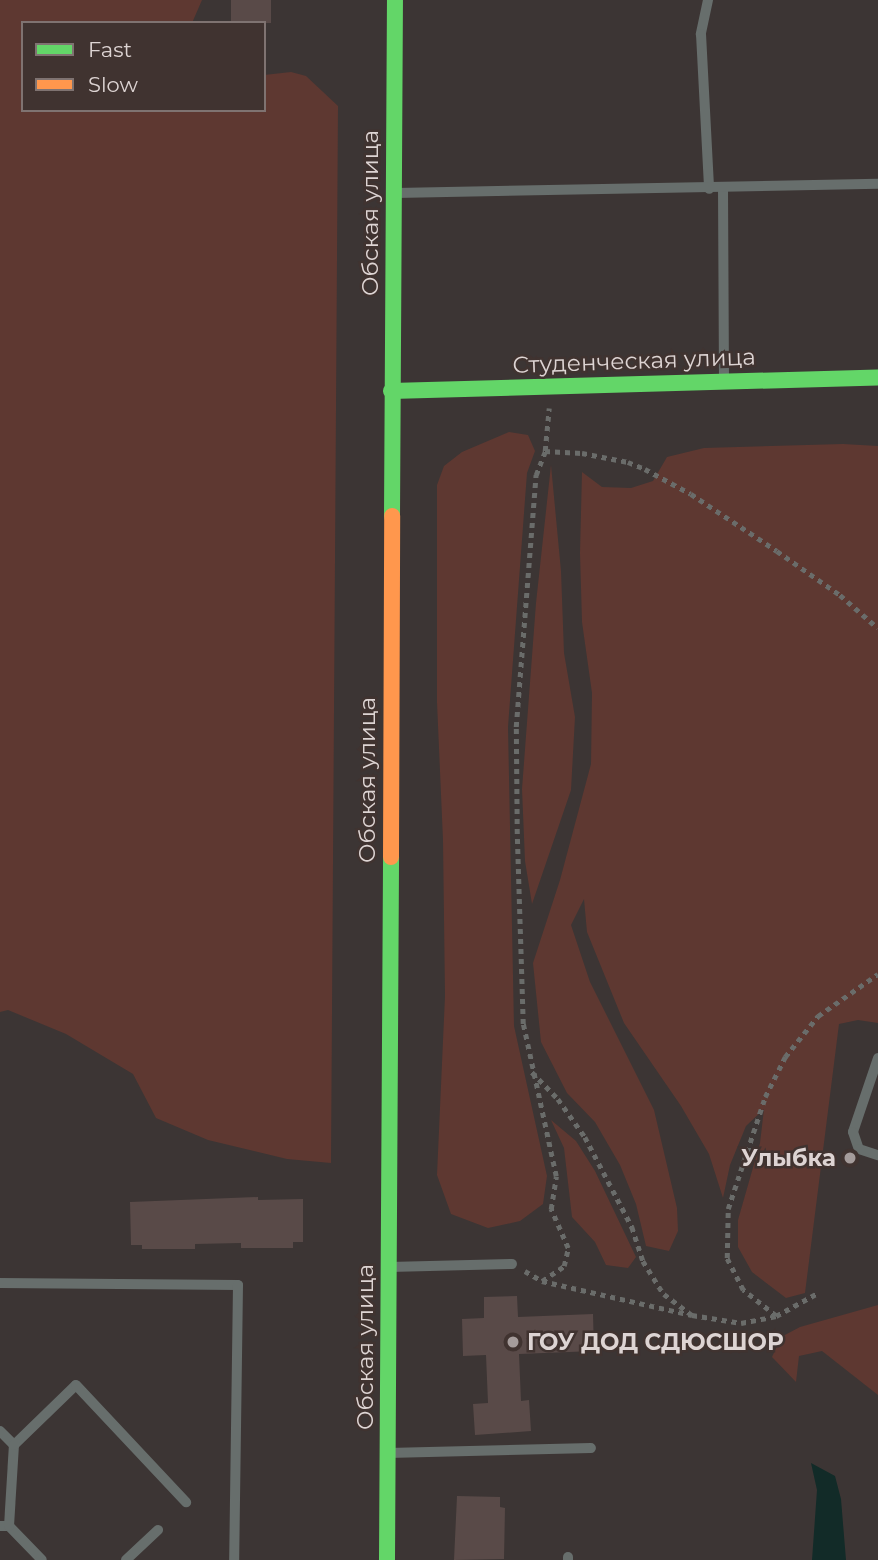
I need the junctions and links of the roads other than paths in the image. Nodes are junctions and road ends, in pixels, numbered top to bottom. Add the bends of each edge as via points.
1 (395, 0) edge
2 (708, 0) edge
3 (878, 184) edge
4 (709, 189) junction
5 (723, 189) junction
6 (393, 193) junction
7 (878, 377) edge
8 (724, 382) junction
9 (391, 391) junction
10 (878, 1058) edge
11 (878, 1155) edge
12 (512, 1264) road end
13 (387, 1267) junction
14 (0, 1283) edge
15 (0, 1430) edge
16 (14, 1445) junction
17 (591, 1448) dead end
18 (388, 1453) junction
19 (186, 1502) dead end
20 (5, 1526) edge
21 (158, 1530) dead end
22 (42, 1560) edge
23 (126, 1560) edge
24 (234, 1560) edge
25 (387, 1560) edge

1 - 6 street, Обская улица
2 - 4 lane via 701,34
3 - 5 lane
4 - 5 lane
4 - 6 lane
5 - 8 lane
6 - 9 street, Обская улица
7 - 8 street, Студенческая улица
8 - 9 street, Студенческая улица
9 - 13 street, Обская улица
10 - 11 lane via 853,1132 859,1149
12 - 13 lane
13 - 18 street, Обская улица
14 - 24 lane via 238,1285
15 - 16 lane
16 - 19 lane via 76,1385
16 - 20 lane
17 - 18 lane
18 - 25 street, Обская улица
20 - 22 lane
21 - 23 lane

